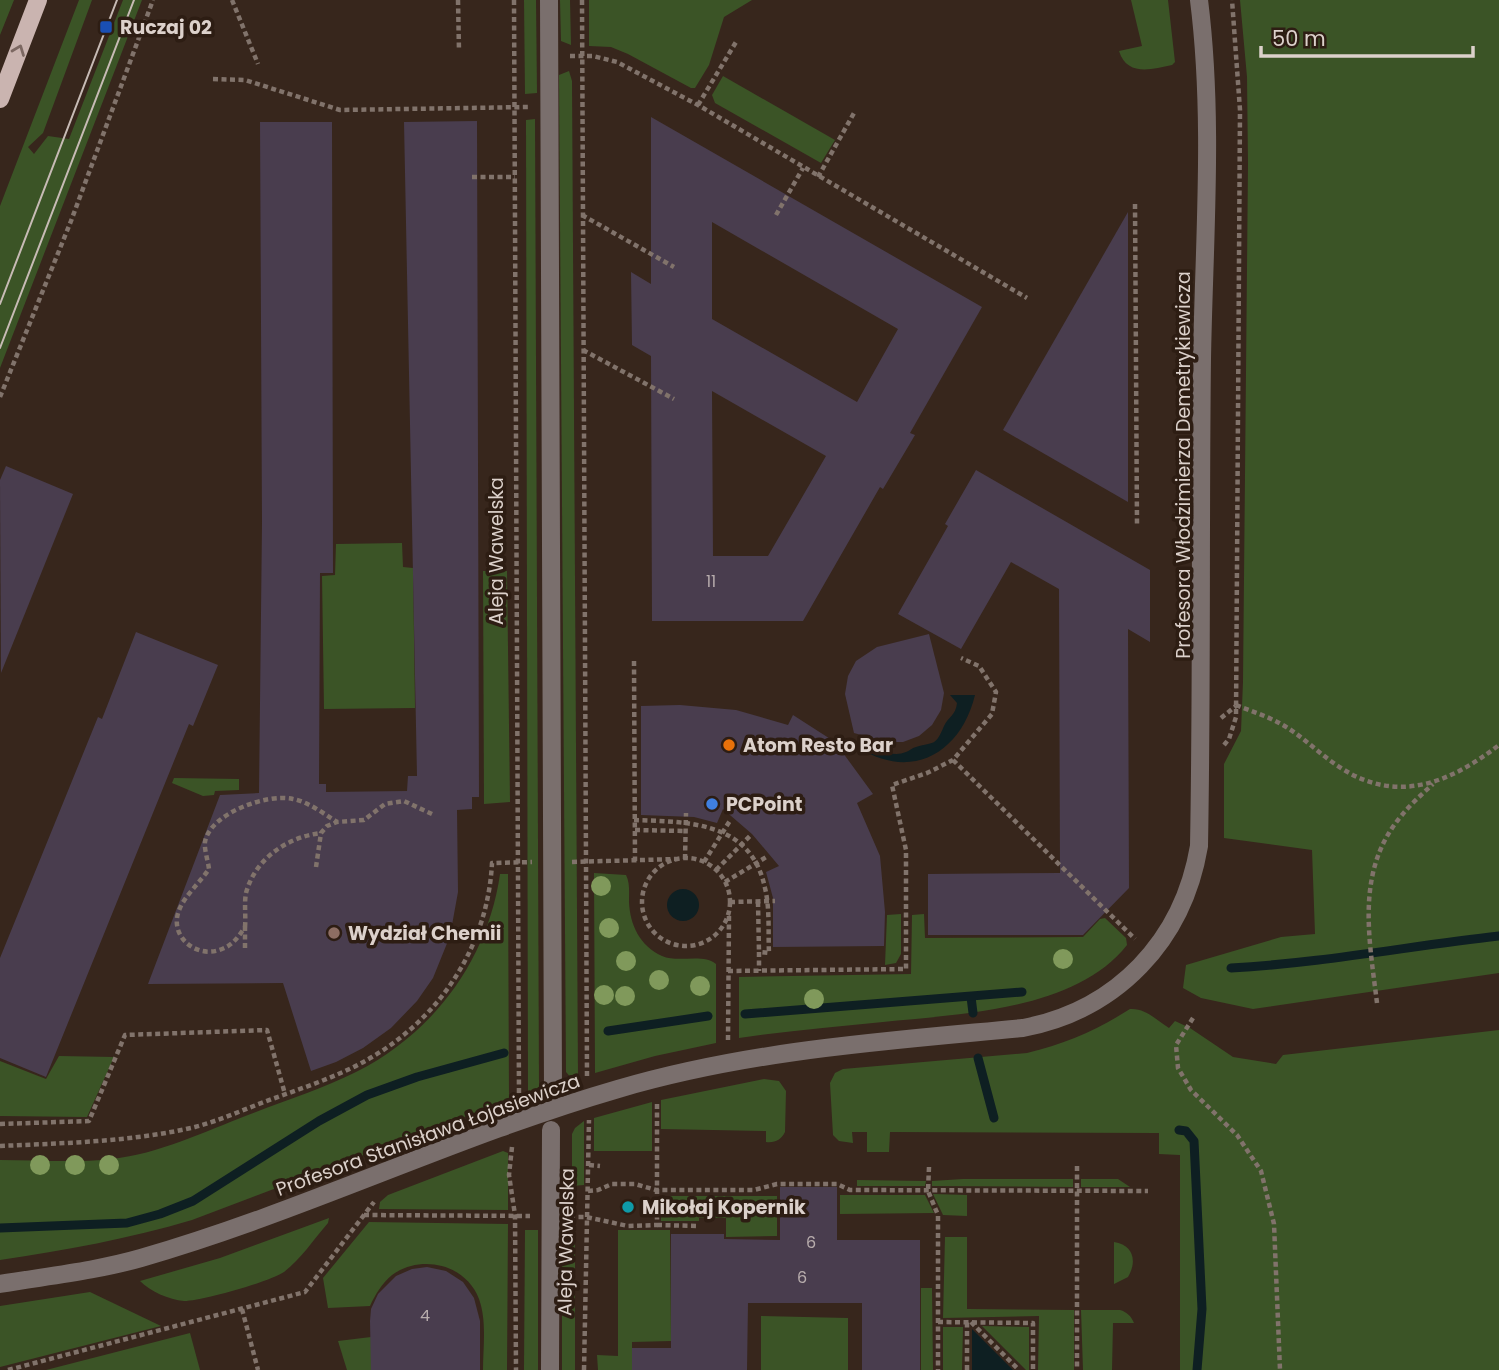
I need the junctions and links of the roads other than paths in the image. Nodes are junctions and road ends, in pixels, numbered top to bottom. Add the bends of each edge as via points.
1 (38, 0) edge
2 (550, 0) edge
3 (1199, 0) edge
4 (0, 99) edge
5 (1172, 925) joint
6 (552, 1091) dead end
7 (551, 1130) dead end
8 (0, 1284) edge
9 (550, 1370) edge

4 -> 1 main road
2 - 6 street
3 - 5 street, Profesora Włodzimierza Demetrykiewicza via 1207,77 1199,846 1191,883
5 - 8 street, Profesora Stanisława Łojasiewicza via 1138,970 1094,1003 1048,1023 734,1061 646,1081 528,1116 258,1220 139,1259
7 - 9 street, Aleja Wawelska

